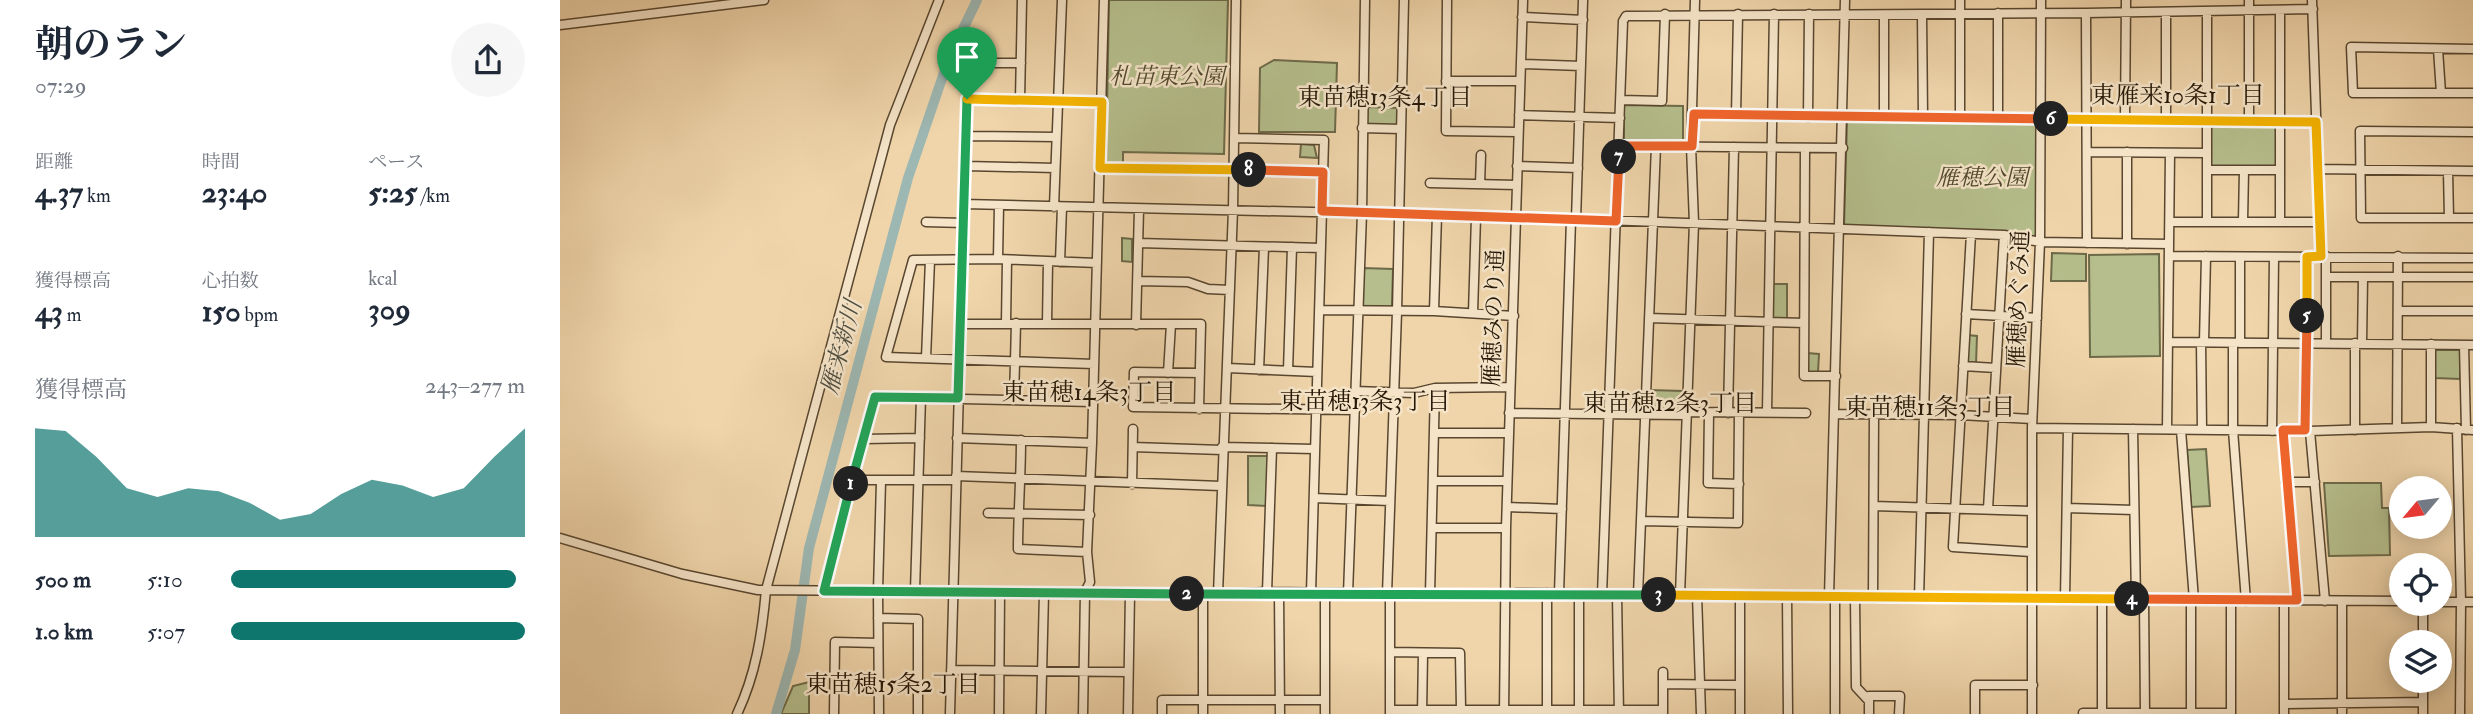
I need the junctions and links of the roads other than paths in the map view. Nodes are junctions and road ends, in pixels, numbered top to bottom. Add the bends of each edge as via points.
1 (764, 0) edge
2 (940, 0) edge
3 (1022, 0) edge
4 (1062, 0) edge
5 (1104, 0) edge
6 (1236, 0) edge
7 (1365, 0) edge
8 (1404, 0) edge
9 (1447, 0) edge
10 (1523, 0) edge
11 (1583, 0) edge
12 (1695, 0) edge
13 (1845, 0) edge
14 (1960, 0) edge
15 (2041, 0) edge
16 (2126, 0) edge
17 (2249, 0) edge
18 (719, 3) edge
19 (2312, 4) edge
20 (2280, 9) junction
21 (2207, 10) junction
22 (2249, 10) junction
23 (2126, 12) junction
24 (2166, 12) junction
25 (1960, 13) junction
26 (1998, 13) junction
27 (2041, 13) junction
28 (2086, 13) junction
29 (1665, 14) junction
30 (1738, 14) junction
31 (1774, 14) junction
32 (1810, 14) junction
33 (1845, 14) junction
34 (1695, 15) junction
35 (1884, 15) junction
36 (1922, 15) junction
37 (1522, 17) junction
38 (1583, 20) junction
39 (560, 25) edge
40 (2438, 48) junction
41 (2473, 49) edge
42 (978, 63) dead end
43 (1021, 63) junction
44 (1521, 64) junction
45 (1581, 66) junction
46 (1446, 81) junction
47 (1520, 81) junction
48 (2441, 93) junction
49 (2473, 93) edge
50 (1020, 100) junction
51 (1621, 100) junction
52 (1058, 101) junction
53 (1102, 102) junction
54 (1694, 114) junction
55 (1519, 115) junction
56 (1735, 116) junction
57 (1771, 116) junction
58 (1579, 117) junction
59 (1808, 117) junction
60 (1844, 117) junction
61 (1884, 117) junction
62 (1923, 117) junction
63 (1620, 118) junction
64 (1960, 118) junction
65 (1998, 118) junction
66 (2041, 119) junction
67 (2087, 120) junction
68 (2125, 120) junction
69 (2166, 121) junction
70 (2207, 121) junction
71 (2249, 121) junction
72 (2281, 122) junction
73 (2316, 122) junction
74 (1362, 128) junction
75 (1401, 129) junction
76 (1518, 132) junction
77 (2473, 132) edge
78 (967, 136) junction
79 (1056, 137) junction
80 (1235, 138) junction
81 (1619, 146) junction
82 (1656, 146) junction
83 (1692, 146) junction
84 (1734, 147) junction
85 (1771, 148) junction
86 (1805, 148) junction
87 (1843, 148) junction
88 (2087, 152) junction
89 (2127, 152) junction
90 (2170, 153) junction
91 (2207, 153) junction
92 (1481, 155) dead end
93 (966, 166) junction
94 (1517, 166) junction
95 (1055, 168) junction
96 (1100, 168) junction
97 (1577, 168) junction
98 (2318, 169) junction
99 (1234, 170) junction
100 (2207, 170) junction
101 (2244, 170) junction
102 (2280, 170) junction
103 (2359, 170) junction
104 (2448, 171) junction
105 (2473, 171) edge
106 (1323, 172) junction
107 (1430, 183) dead end
108 (1480, 184) junction
109 (1517, 185) junction
110 (964, 204) junction
111 (999, 205) junction
112 (1058, 207) junction
113 (1097, 209) junction
114 (1139, 209) junction
115 (1233, 210) junction
116 (1322, 211) junction
117 (1362, 213) junction
118 (1399, 214) junction
119 (1437, 215) junction
120 (1476, 217) junction
121 (2449, 218) junction
122 (2473, 218) edge
123 (1515, 219) junction
124 (1573, 220) junction
125 (1616, 221) junction
126 (2244, 221) junction
127 (926, 222) dead end
128 (2170, 222) junction
129 (2207, 222) junction
130 (2280, 222) junction
131 (2320, 222) junction
132 (964, 223) junction
133 (1653, 223) junction
134 (1694, 223) junction
135 (1733, 225) junction
136 (1770, 226) junction
137 (1804, 228) junction
138 (1841, 229) junction
139 (1930, 232) junction
140 (1971, 234) junction
141 (2004, 235) junction
142 (2040, 242) junction
143 (1139, 243) junction
144 (2087, 243) junction
145 (2126, 244) junction
146 (2169, 244) junction
147 (1231, 246) junction
148 (1264, 247) junction
149 (1292, 247) junction
150 (1321, 248) junction
151 (2169, 256) junction
152 (2206, 256) junction
153 (2324, 256) junction
154 (2398, 256) junction
155 (2240, 257) junction
156 (2274, 257) junction
157 (2307, 257) junction
158 (2473, 258) edge
159 (998, 259) junction
160 (930, 260) junction
161 (962, 260) junction
162 (1007, 260) junction
163 (1048, 262) junction
164 (1060, 262) junction
165 (1097, 263) junction
166 (2326, 277) junction
167 (2473, 277) edge
168 (2362, 278) junction
169 (2398, 278) junction
170 (1138, 281) junction
171 (1230, 290) junction
172 (1319, 310) junction
173 (1358, 311) junction
174 (1434, 311) junction
175 (2399, 311) junction
176 (2473, 311) edge
177 (1398, 312) junction
178 (1473, 313) junction
179 (1966, 314) junction
180 (1514, 316) junction
181 (2000, 317) junction
182 (1649, 318) junction
183 (2037, 318) junction
184 (1689, 319) junction
185 (1731, 320) junction
186 (1768, 322) junction
187 (1006, 323) junction
188 (1016, 323) junction
189 (1047, 323) junction
190 (1095, 323) junction
191 (1804, 323) junction
192 (961, 324) junction
193 (1171, 324) junction
194 (1136, 325) junction
195 (2168, 342) junction
196 (2203, 342) junction
197 (2236, 343) junction
198 (2274, 343) junction
199 (2307, 343) junction
200 (2326, 343) junction
201 (2358, 343) junction
202 (2398, 344) junction
203 (2431, 344) junction
204 (2468, 345) edge
205 (926, 358) junction
206 (960, 360) junction
207 (1016, 361) junction
208 (1094, 364) junction
209 (1963, 366) junction
210 (1228, 368) junction
211 (1996, 368) junction
212 (1259, 370) junction
213 (1288, 371) junction
214 (1317, 372) junction
215 (1168, 373) junction
216 (1200, 373) junction
217 (1836, 376) junction
218 (1510, 387) junction
219 (1435, 388) junction
220 (1355, 391) junction
221 (1394, 392) junction
222 (921, 397) junction
223 (958, 398) junction
224 (1014, 400) junction
225 (1093, 402) junction
226 (1224, 408) junction
227 (1199, 409) junction
228 (1316, 410) junction
229 (1355, 410) junction
230 (1709, 412) junction
231 (1767, 412) junction
232 (1509, 413) junction
233 (1728, 413) junction
234 (1739, 413) junction
235 (1806, 413) dead end
236 (1686, 414) junction
237 (1835, 414) junction
238 (1874, 414) junction
239 (1565, 415) junction
240 (1609, 415) junction
241 (1645, 415) junction
242 (1925, 415) junction
243 (1960, 415) junction
244 (1993, 416) junction
245 (2032, 424) junction
246 (2431, 427) junction
247 (2397, 428) junction
248 (1133, 429) dead end
249 (2068, 429) junction
250 (2133, 429) junction
251 (2167, 429) junction
252 (2356, 429) junction
253 (2465, 429) edge
254 (2181, 430) junction
255 (2202, 430) junction
256 (2233, 430) junction
257 (2272, 430) junction
258 (2283, 430) junction
259 (2307, 431) junction
260 (1434, 433) junction
261 (1509, 433) junction
262 (920, 438) junction
263 (864, 439) junction
264 (957, 439) junction
265 (1021, 440) junction
266 (1093, 443) junction
267 (1133, 447) junction
268 (1222, 449) junction
269 (1272, 449) junction
270 (1314, 449) junction
271 (956, 478) junction
272 (852, 480) junction
273 (1021, 480) junction
274 (881, 481) junction
275 (919, 481) junction
276 (1089, 481) junction
277 (1434, 481) junction
278 (1507, 481) junction
279 (2315, 481) junction
280 (2286, 482) junction
281 (1132, 484) junction
282 (1739, 484) junction
283 (1221, 486) junction
284 (1314, 498) junction
285 (1352, 499) junction
286 (1390, 501) junction
287 (1874, 506) junction
288 (1922, 506) junction
289 (1507, 507) junction
290 (1954, 507) junction
291 (2067, 508) junction
292 (1562, 509) junction
293 (1987, 509) junction
294 (2134, 510) junction
295 (2031, 511) junction
296 (988, 513) dead end
297 (1018, 514) junction
298 (1090, 515) junction
299 (1641, 521) junction
300 (1681, 522) junction
301 (1432, 528) junction
302 (1506, 528) junction
303 (560, 538) edge
304 (1087, 552) junction
305 (2031, 552) junction
306 (766, 590) junction
307 (820, 591) junction
308 (878, 591) junction
309 (915, 591) junction
310 (952, 591) junction
311 (1085, 592) junction
312 (1267, 592) junction
313 (1000, 593) junction
314 (1044, 593) junction
315 (1130, 593) junction
316 (1279, 593) junction
317 (1311, 593) junction
318 (1547, 593) junction
319 (1203, 594) junction
320 (1218, 594) junction
321 (1325, 594) junction
322 (1348, 594) junction
323 (1389, 594) junction
324 (1430, 594) junction
325 (1559, 594) junction
326 (1579, 594) junction
327 (1505, 595) junction
328 (1602, 595) junction
329 (1618, 595) junction
330 (1638, 595) junction
331 (1679, 595) junction
332 (1697, 595) junction
333 (1740, 596) junction
334 (1787, 596) junction
335 (1832, 597) junction
336 (1855, 597) junction
337 (1873, 597) junction
338 (1919, 598) junction
339 (2031, 599) junction
340 (2065, 599) junction
341 (2102, 599) junction
342 (2140, 599) junction
343 (2192, 600) junction
344 (2284, 600) junction
345 (2297, 600) junction
346 (2231, 601) junction
347 (2246, 601) junction
348 (2325, 601) junction
349 (2342, 601) junction
350 (2389, 601) edge
351 (2452, 601) edge
352 (2461, 601) junction
353 (2473, 602) edge
354 (878, 618) junction
355 (878, 643) junction
356 (1390, 653) junction
357 (1423, 653) junction
358 (951, 670) junction
359 (999, 671) junction
360 (1041, 671) junction
361 (1083, 671) junction
362 (1128, 672) junction
363 (1664, 672) dead end
364 (1664, 684) junction
365 (1700, 684) junction
366 (1740, 685) junction
367 (2033, 685) junction
368 (2423, 693) edge
369 (1203, 699) junction
370 (1280, 699) junction
371 (1325, 700) junction
372 (1869, 701) junction
373 (2342, 702) junction
374 (2423, 702) junction
375 (2284, 704) junction
376 (1461, 709) junction
377 (1390, 712) edge
378 (1422, 712) edge
379 (1504, 712) edge
380 (1547, 712) edge
381 (1579, 712) edge
382 (1619, 712) edge
383 (1663, 712) edge
384 (2083, 713) edge
385 (2102, 713) edge
386 (2145, 713) edge
387 (2191, 713) edge
388 (2231, 713) edge
389 (737, 714) edge
390 (834, 714) edge
391 (878, 714) edge
392 (918, 714) edge
393 (950, 714) edge
394 (999, 714) edge
395 (1041, 714) edge
396 (1083, 714) edge
397 (1128, 714) edge
398 (1162, 714) edge
399 (1203, 714) edge
400 (1280, 714) edge
401 (1325, 714) edge
402 (1701, 714) edge
403 (1740, 714) edge
404 (1788, 714) edge
405 (1835, 714) edge
406 (1869, 714) edge
407 (1899, 714) edge
408 (1975, 714) edge
409 (2032, 714) edge
410 (2284, 714) edge
411 (2342, 714) edge
412 (2423, 714) edge
413 (2460, 714) edge

1 - 18 street
2 - 306 street via 890,125
3 - 43 street
4 - 52 street
5 - 53 street
6 - 80 street
7 - 74 street
8 - 75 street
9 - 46 street
10 - 37 street, 雁穂みのり通
11 - 38 street
12 - 34 street
13 - 33 street
14 - 25 street
15 - 27 street, 雁穂めぐみ通
16 - 23 street
17 - 22 street
18 - 39 street
19 - 20 street
19 - 73 street
20 - 22 street
20 - 72 street
21 - 22 street
21 - 24 street
21 - 70 street
22 - 71 street
23 - 24 street
23 - 28 street
23 - 68 street
24 - 69 street
25 - 26 street
25 - 36 street
25 - 64 street
26 - 27 street
26 - 65 street
27 - 28 street
27 - 66 street, 雁穂めぐみ通
28 - 67 street
29 - 34 street
29 - 51 street via 1624,18
29 - 51 street via 1662,101
30 - 31 street
30 - 34 street
30 - 56 street
31 - 32 street
31 - 57 street
32 - 33 street
32 - 59 street
33 - 35 street
33 - 60 street
34 - 54 street
35 - 36 street
35 - 61 street
36 - 62 street
37 - 38 street
37 - 44 street, 雁穂みのり通
38 - 45 street
40 - 41 street
40 - 48 street
40 - 48 street via 2351,47 2353,93
42 - 43 street
43 - 50 street
44 - 45 street
44 - 47 street, 雁穂みのり通
45 - 58 street
46 - 47 street
46 - 76 street via 1446,131
47 - 55 street, 雁穂みのり通
48 - 49 street
50 - 52 street
50 - 78 street via 967,99
51 - 63 street
52 - 53 street
52 - 79 street
53 - 96 street
54 - 56 street
54 - 83 street
55 - 58 street
55 - 76 street, 雁穂みのり通
56 - 57 street
57 - 59 street
57 - 85 street
58 - 63 street
58 - 97 street
59 - 60 street
60 - 61 street
60 - 87 street
61 - 62 street
62 - 64 street
63 - 81 street
64 - 65 street
65 - 66 street
66 - 67 street
66 - 142 street, 雁穂めぐみ通
67 - 68 street
67 - 88 street
68 - 69 street
69 - 70 street
70 - 71 street
70 - 91 street
71 - 72 street
72 - 73 street
72 - 102 street
73 - 98 street
74 - 75 street
74 - 117 street
75 - 118 street
76 - 94 street, 雁穂みのり通
77 - 103 street via 2360,131
78 - 79 street
78 - 93 street
79 - 95 street
80 - 99 street
80 - 106 street via 1324,140
81 - 82 street
81 - 125 street
82 - 83 street
82 - 133 street
83 - 84 street
83 - 134 street
84 - 85 street
84 - 135 street
85 - 86 street
85 - 136 street
86 - 87 street
86 - 137 street
87 - 138 street
88 - 89 street
88 - 144 street
89 - 90 street
89 - 145 street
90 - 91 street
90 - 128 street
91 - 100 street
92 - 108 street
93 - 95 street
93 - 110 street
94 - 97 street
94 - 109 street, 雁穂みのり通
95 - 112 street
96 - 99 street
96 - 113 street
97 - 124 street
98 - 103 street
98 - 131 street
99 - 106 street
99 - 115 street
100 - 101 street
100 - 129 street
101 - 102 street
101 - 126 street
102 - 130 street
103 - 104 street
103 - 121 street via 2361,218
104 - 105 street
104 - 121 street
106 - 116 street
107 - 108 street
108 - 109 street
109 - 123 street, 雁穂みのり通
110 - 111 street
110 - 132 street
111 - 112 street
111 - 159 street
112 - 113 street
112 - 164 street
113 - 114 street
113 - 165 street
114 - 115 street
114 - 143 street
115 - 116 street
115 - 147 street
116 - 117 street
116 - 150 street
117 - 118 street
117 - 173 street
118 - 119 street
118 - 177 street
119 - 120 street
119 - 174 street
120 - 123 street
120 - 178 street
121 - 122 street
123 - 124 street
123 - 180 street, 雁穂みのり通
124 - 125 street
124 - 239 street
125 - 133 street
125 - 240 street
126 - 129 street
126 - 130 street
127 - 132 street
128 - 129 street
128 - 146 street
130 - 131 street
131 - 153 street
132 - 161 street
133 - 134 street
133 - 182 street
134 - 135 street
134 - 184 street
135 - 136 street
135 - 185 street
136 - 137 street
136 - 186 street
137 - 138 street
137 - 191 street
138 - 139 street
138 - 217 street
139 - 140 street
139 - 242 street
140 - 141 street
140 - 179 street
141 - 142 street
141 - 181 street
142 - 144 street
142 - 183 street, 雁穂めぐみ通
143 - 147 street
143 - 170 street
144 - 145 street
145 - 146 street
146 - 151 street
147 - 148 street
147 - 171 street
148 - 149 street
148 - 212 street
149 - 150 street
149 - 213 street
150 - 172 street
151 - 152 street
151 - 195 street
152 - 155 street
152 - 196 street
153 - 154 street
153 - 157 street
153 - 166 street
154 - 158 street
154 - 169 street
155 - 156 street
155 - 197 street
156 - 157 street
156 - 198 street
157 - 199 street
159 - 161 street
159 - 162 street
160 - 161 street
160 - 205 street
160 - 205 street via 913,260 886,357
161 - 192 street
162 - 163 street
162 - 187 street
163 - 164 street
163 - 189 street
164 - 165 street
165 - 190 street
166 - 168 street
166 - 200 street
167 - 169 street
168 - 169 street
168 - 201 street
169 - 175 street
170 - 171 street via 1188,282
170 - 194 street
171 - 210 street
172 - 173 street
172 - 214 street
173 - 177 street
173 - 220 street
174 - 177 street
174 - 178 street
175 - 176 street
175 - 202 street
177 - 221 street
178 - 180 street
179 - 181 street
179 - 209 street
180 - 218 street, 雁穂みのり通
181 - 183 street
181 - 211 street
182 - 184 street
182 - 241 street
183 - 245 street, 雁穂めぐみ通
184 - 185 street
184 - 236 street
185 - 186 street
185 - 233 street
186 - 191 street
186 - 231 street
187 - 188 street
187 - 192 street
188 - 189 street
188 - 207 street
189 - 190 street
190 - 194 street
190 - 208 street
191 - 217 street via 1804,376
192 - 206 street
193 - 194 street
193 - 215 street
193 - 216 street via 1201,324
195 - 196 street
195 - 251 street
196 - 197 street
196 - 255 street
197 - 198 street
197 - 256 street
198 - 199 street
198 - 257 street
199 - 200 street
199 - 259 street
200 - 201 street
201 - 202 street
201 - 252 street
202 - 203 street
202 - 247 street
203 - 204 street
203 - 246 street
204 - 253 street
205 - 206 street
206 - 207 street
206 - 223 street
207 - 208 street
207 - 224 street
208 - 225 street
209 - 211 street
209 - 243 street
210 - 212 street
210 - 226 street
211 - 244 street
212 - 213 street
213 - 214 street
214 - 228 street
215 - 216 street
215 - 227 street via 1134,372 1133,407
216 - 227 street
217 - 237 street
218 - 219 street
218 - 232 street, 雁穂みのり通
219 - 221 street
219 - 260 street
220 - 221 street
220 - 229 street
221 - 286 street
222 - 223 street
222 - 262 street
222 - 263 street via 875,397
223 - 224 street
223 - 264 street
224 - 225 street
225 - 266 street
226 - 227 street
226 - 228 street
226 - 268 street
228 - 229 street
228 - 270 street
229 - 285 street
230 - 233 street
230 - 236 street
230 - 282 street via 1708,483
231 - 234 street
231 - 235 street
232 - 239 street
232 - 261 street, 雁穂みのり通
233 - 234 street
234 - 282 street
236 - 241 street
236 - 300 street
237 - 238 street
237 - 335 street
238 - 242 street
238 - 287 street
239 - 240 street
239 - 292 street
240 - 241 street
240 - 328 street
241 - 299 street
242 - 243 street
242 - 288 street
243 - 244 street
243 - 290 street
244 - 245 street
244 - 293 street
245 - 249 street
245 - 295 street, 雁穂めぐみ通
246 - 247 street
246 - 253 street
247 - 252 street
248 - 267 street
249 - 250 street
249 - 291 street
250 - 251 street
250 - 294 street
251 - 254 street
252 - 259 street
253 - 352 street
254 - 255 street
254 - 343 street
255 - 256 street
256 - 257 street
256 - 347 street
257 - 258 street
258 - 259 street
258 - 280 street
259 - 279 street
260 - 261 street
260 - 277 street
261 - 278 street, 雁穂みのり通
262 - 263 street
262 - 275 street
263 - 272 street
264 - 265 street
264 - 271 street
265 - 266 street
265 - 273 street
266 - 276 street
267 - 268 street
267 - 281 street
268 - 269 street
268 - 283 street
269 - 270 street
269 - 312 street
270 - 284 street
271 - 273 street
271 - 275 street
271 - 310 street
272 - 274 street
272 - 307 street
273 - 276 street
273 - 297 street
274 - 275 street
274 - 308 street
275 - 309 street
276 - 281 street
276 - 298 street
277 - 278 street
277 - 301 street
278 - 289 street, 雁穂みのり通
279 - 280 street
279 - 348 street
280 - 345 street
281 - 283 street
282 - 300 street via 1738,523
283 - 320 street
284 - 285 street
284 - 317 street
285 - 286 street
285 - 322 street
286 - 323 street
287 - 288 street
287 - 337 street
288 - 290 street
288 - 338 street
289 - 292 street
289 - 302 street, 雁穂みのり通
290 - 293 street
290 - 305 street via 1953,547
291 - 294 street
291 - 340 street
292 - 325 street
293 - 295 street
294 - 342 street
295 - 305 street, 雁穂めぐみ通
296 - 297 street
297 - 298 street
297 - 304 street via 1018,549
298 - 304 street
299 - 300 street
299 - 330 street
300 - 331 street
301 - 302 street
301 - 324 street
302 - 327 street, 雁穂みのり通
303 - 306 street via 721,584
304 - 311 street via 1090,582
305 - 339 street, 雁穂めぐみ通
306 - 307 street
306 - 389 street via 759,653
307 - 308 street
308 - 309 street
308 - 354 street
309 - 310 street
310 - 313 street
310 - 358 street
311 - 314 street
311 - 315 street
311 - 361 street
312 - 316 street
312 - 320 street
313 - 314 street
313 - 359 street
314 - 360 street
315 - 319 street
315 - 362 street
316 - 317 street
316 - 370 street
317 - 321 street
318 - 325 street
318 - 327 street
318 - 380 street
319 - 320 street
319 - 369 street
321 - 322 street
321 - 371 street
322 - 323 street
323 - 324 street
323 - 356 street
324 - 327 street
325 - 326 street
326 - 328 street
326 - 381 street
327 - 379 street, 雁穂みのり通
328 - 329 street
329 - 330 street
329 - 382 street
330 - 331 street
331 - 332 street
332 - 333 street
332 - 365 street
333 - 334 street
333 - 366 street
334 - 335 street
334 - 404 street
335 - 336 street
335 - 405 street
336 - 337 street
336 - 372 street via 1856,687
337 - 338 street
338 - 339 street
339 - 340 street
339 - 367 street, 雁穂めぐみ通
340 - 341 street
341 - 342 street
341 - 385 street
342 - 343 street
342 - 386 street
343 - 346 street
343 - 387 street
344 - 345 street
344 - 347 street
344 - 375 street
345 - 348 street
346 - 347 street
346 - 388 street
348 - 349 street
349 - 350 street
349 - 373 street
351 - 352 street
352 - 353 street
352 - 413 street
354 - 355 street
354 - 392 street via 918,620
355 - 390 street via 835,642
355 - 391 street
356 - 357 street
356 - 377 street
357 - 376 street via 1460,653
357 - 378 street
358 - 359 street
358 - 393 street
359 - 360 street
359 - 394 street
360 - 361 street
360 - 395 street
361 - 362 street
361 - 396 street
362 - 397 street
363 - 364 street
364 - 365 street
364 - 383 street
365 - 366 street
365 - 402 street
366 - 403 street
367 - 408 street via 1975,685
367 - 409 street, 雁穂めぐみ通
368 - 374 street
369 - 370 street
369 - 398 street via 1162,700
369 - 399 street
370 - 371 street
370 - 400 street
371 - 401 street
372 - 406 street
372 - 407 street via 1870,696 1899,696
373 - 374 street
373 - 375 street
373 - 411 street
374 - 412 street
375 - 410 street
376 - 378 street
376 - 379 street
377 - 378 street
379 - 380 street
380 - 381 street
381 - 382 street
382 - 383 street
384 - 385 street
385 - 386 street
386 - 387 street
387 - 388 street

